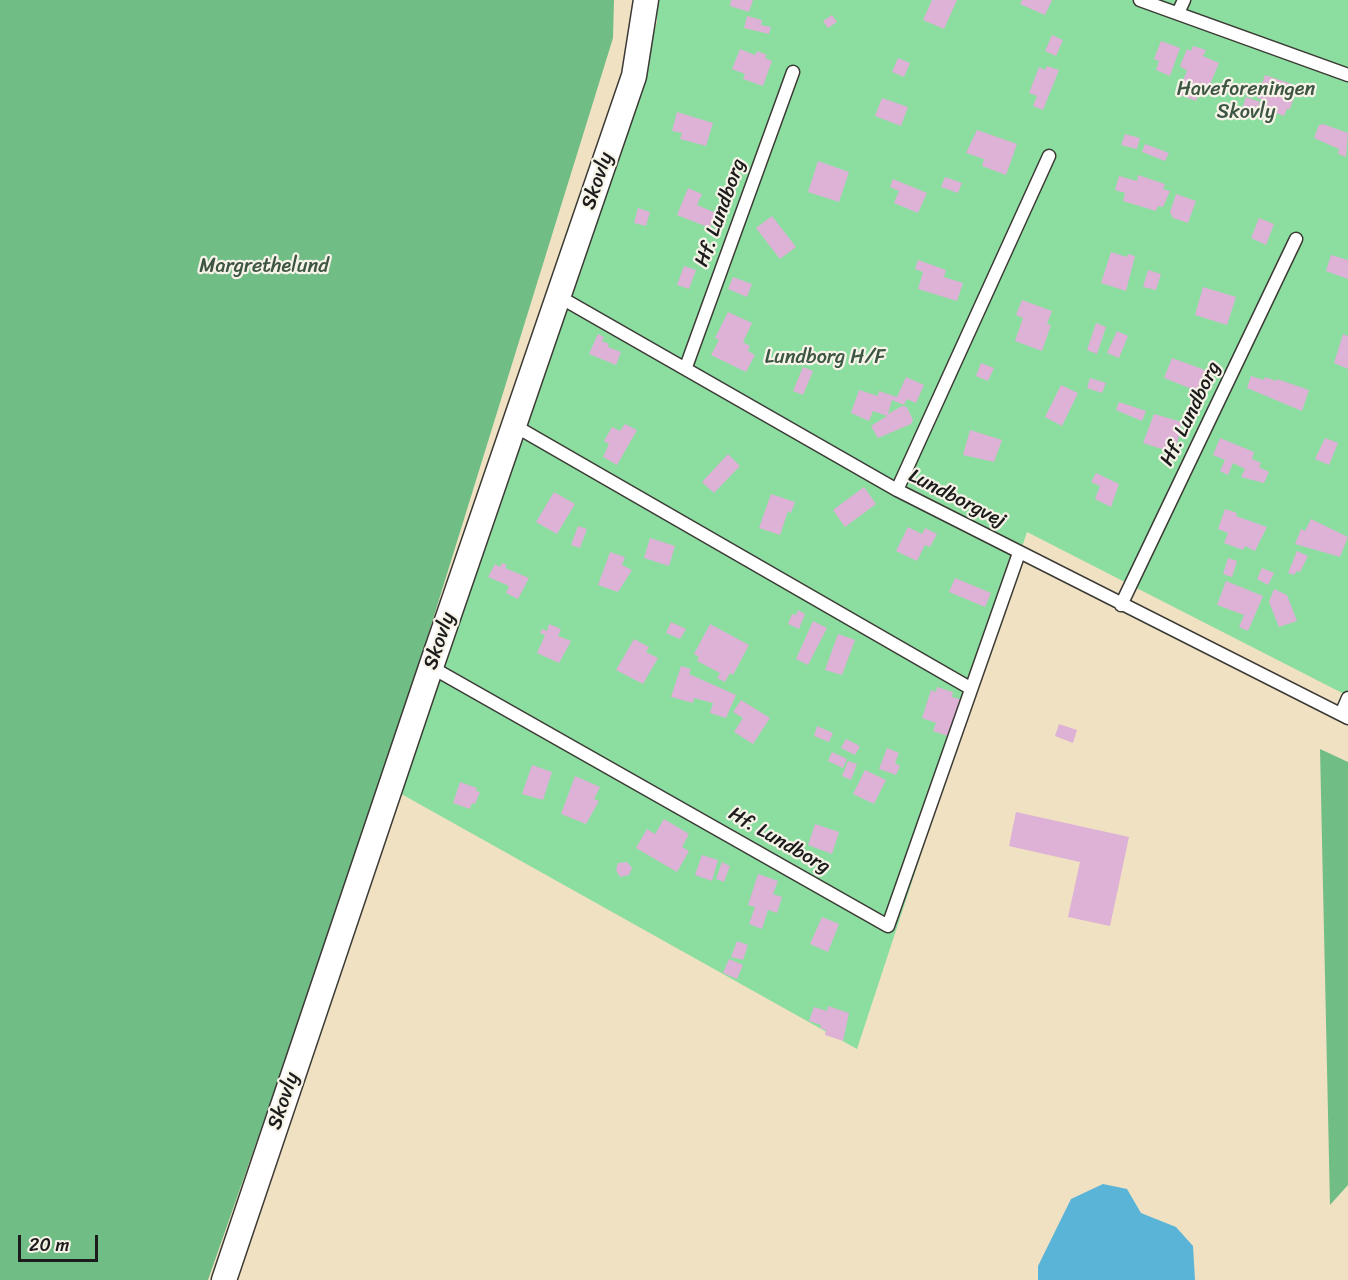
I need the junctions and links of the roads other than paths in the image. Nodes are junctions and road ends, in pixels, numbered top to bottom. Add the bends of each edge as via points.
1 (646, 0) edge
2 (1140, 0) edge
3 (1184, 0) edge
4 (1178, 14) junction
5 (793, 72) dead end
6 (1348, 75) edge
7 (1049, 156) dead end
8 (1296, 239) dead end
9 (558, 296) junction
10 (686, 368) junction
11 (515, 426) junction
12 (897, 490) junction
13 (1019, 553) junction
14 (1121, 605) junction
15 (431, 667) junction
16 (970, 688) junction
17 (1348, 699) edge
18 (1344, 716) edge
19 (224, 1280) edge

1 - 9 street, Skovly via 634,76
2 - 4 lane
3 - 4 lane
4 - 6 lane
5 - 10 lane, Hf. Lundborg
7 - 12 lane
8 - 14 lane, Hf. Lundborg
9 - 10 lane, Lundborgvej
9 - 11 street, Skovly
10 - 12 lane, Lundborgvej
11 - 15 street, Skovly
11 - 16 lane
12 - 13 lane, Lundborgvej
13 - 14 lane, Lundborgvej
13 - 16 lane, Hf. Lundborg
14 - 18 lane, Lundborgvej
15 - 16 lane, Hf. Lundborg via 888,926
15 - 19 street, Skovly
17 - 18 lane

